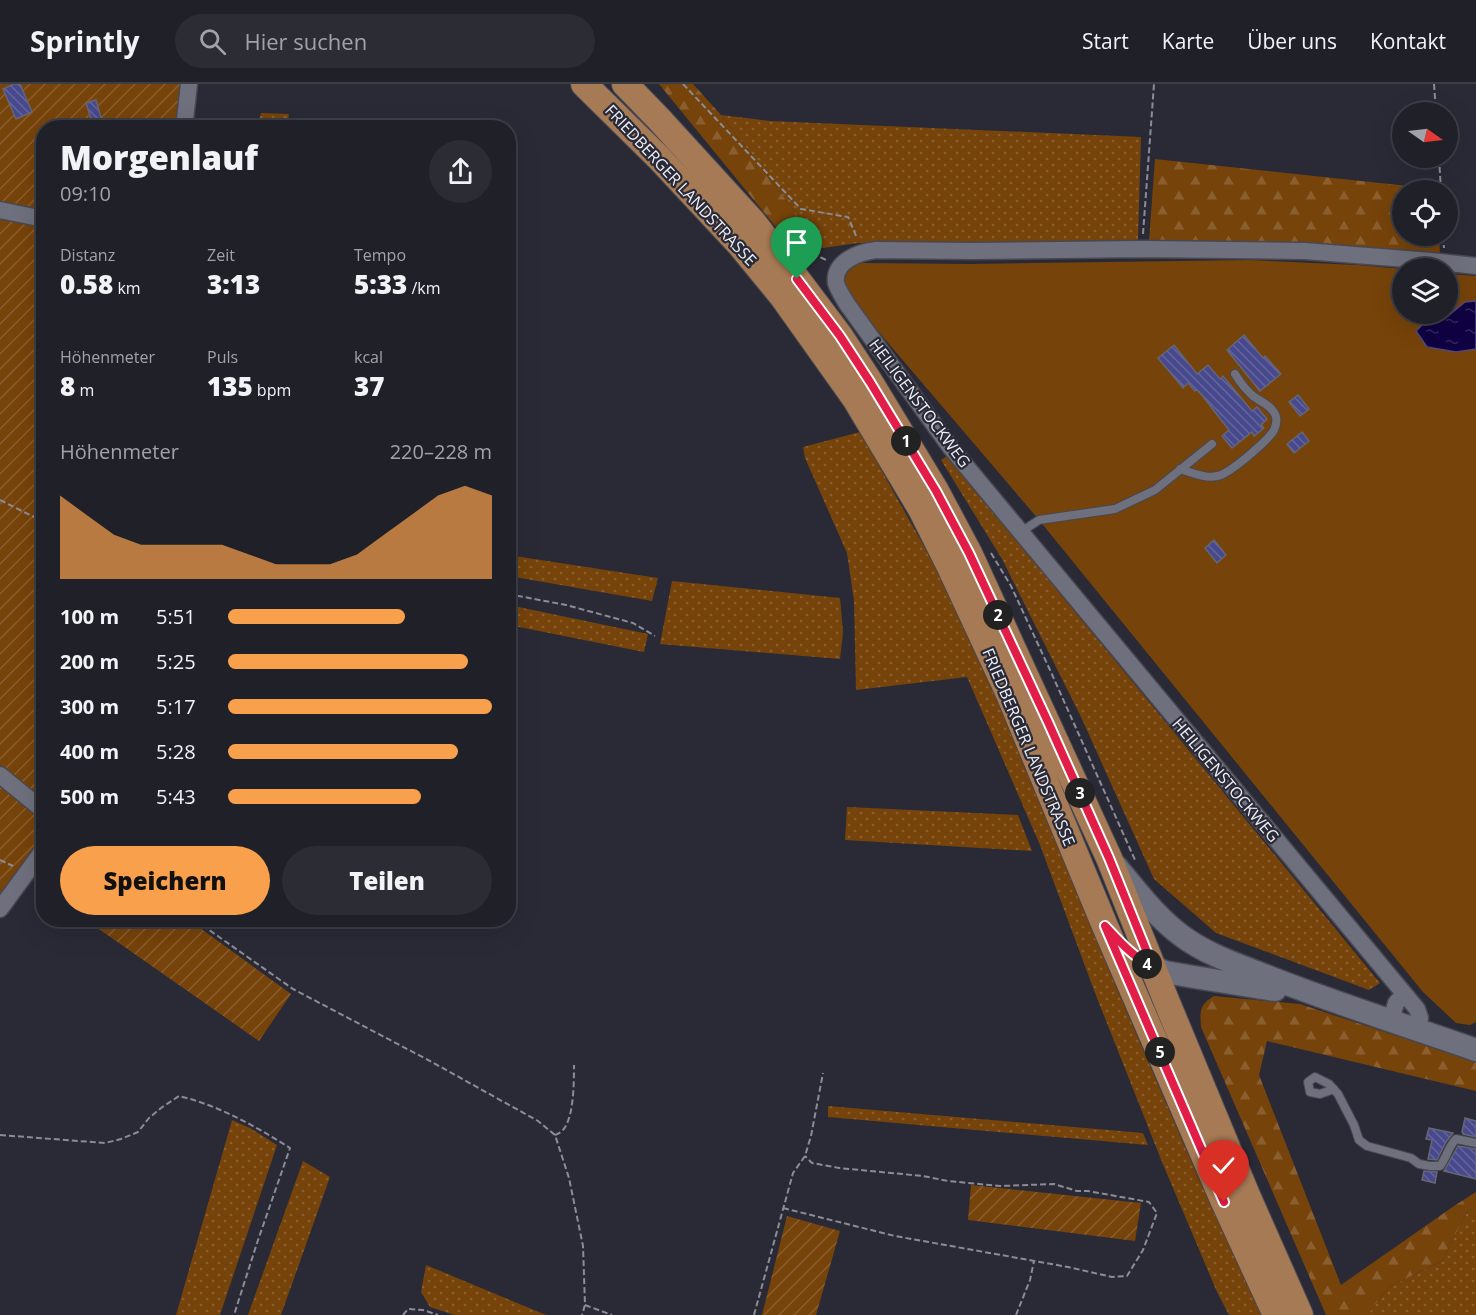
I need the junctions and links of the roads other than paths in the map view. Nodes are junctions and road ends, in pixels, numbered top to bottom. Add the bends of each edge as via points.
1 (189, 84) edge
2 (584, 84) edge
3 (625, 84) edge
4 (185, 120) edge
5 (0, 210) edge
6 (36, 217) edge
7 (1476, 266) edge
8 (1235, 374) dead end
9 (1212, 444) dead end
10 (1180, 469) junction
11 (1021, 532) junction
12 (0, 775) edge
13 (36, 804) edge
14 (1109, 858) junction
15 (36, 860) edge
16 (0, 909) edge
17 (1105, 926) junction
18 (1153, 967) junction
19 (1404, 994) junction
20 (1315, 996) junction
21 (1391, 1020) junction
22 (1417, 1029) junction
23 (1476, 1050) edge
24 (1334, 1089) dead end
25 (1476, 1143) edge
26 (1276, 1315) edge
27 (1300, 1315) edge

1 - 4 street
2 - 17 main road, FRIEDBERGER LANDSTRASSE via 741,246 789,305 861,409 921,509 950,567 1009,694
3 - 14 main road, FRIEDBERGER LANDSTRASSE via 753,222 870,382 969,553
5 - 6 street
7 - 11 street, HEILIGENSTOCKWEG via 1305,250 876,250 850,258 836,276 847,304 951,448
8 - 10 lane via 1275,414 1275,429 1269,438 1220,475 1204,476
9 - 10 lane
10 - 11 lane via 1155,490 1115,509 1039,520
11 - 19 street, HEILIGENSTOCKWEG
12 - 13 street
14 - 18 main road, FRIEDBERGER LANDSTRASSE
14 - 20 street, FRIEDBERGER LANDSTRASSE via 1180,935 1211,954
15 - 16 street
17 - 18 main road via 1131,954
17 - 26 main road, FRIEDBERGER LANDSTRASSE
18 - 20 street, FRIEDBERGER LANDSTRASSE
18 - 27 main road
19 - 21 street via 1396,1003
19 - 22 street, HEILIGENSTOCKWEG via 1417,1009
20 - 21 street, FRIEDBERGER LANDSTRASSE
21 - 22 street, FRIEDBERGER LANDSTRASSE
22 - 23 street, FRIEDBERGER LANDSTRASSE
24 - 25 lane via 1359,1140 1367,1146 1411,1158 1419,1164 1440,1166 1456,1139

